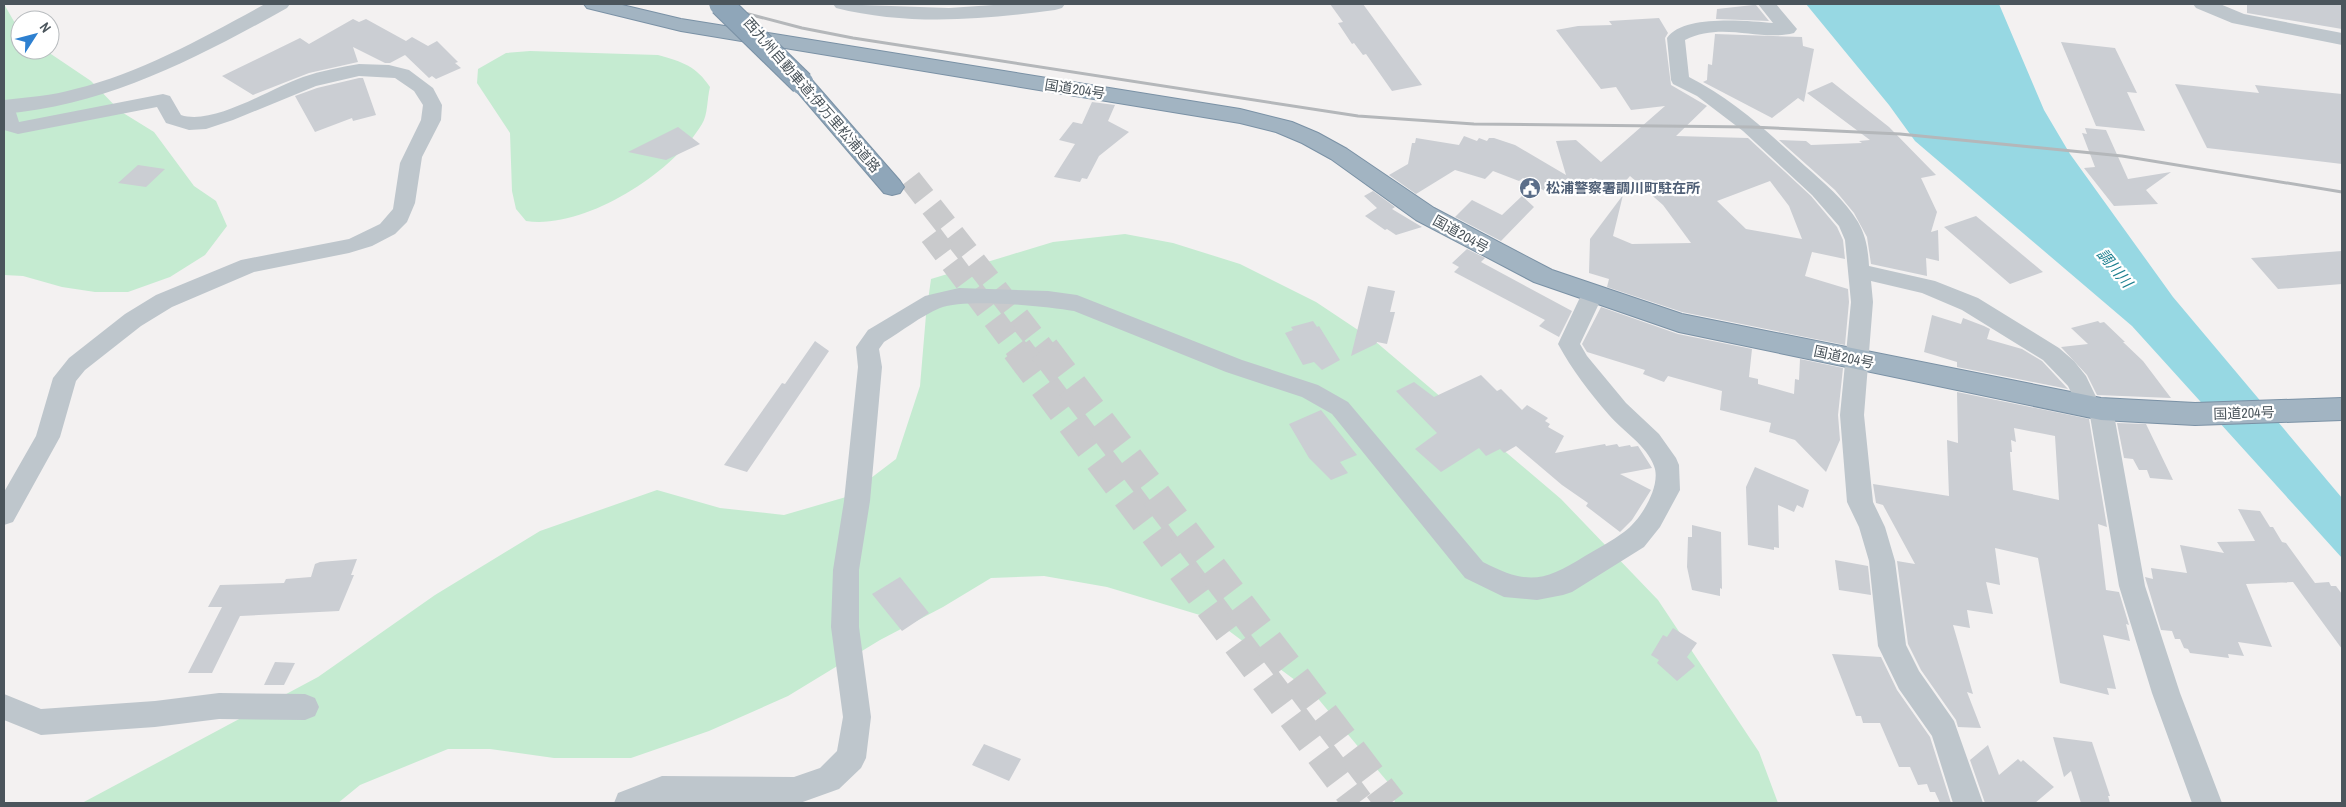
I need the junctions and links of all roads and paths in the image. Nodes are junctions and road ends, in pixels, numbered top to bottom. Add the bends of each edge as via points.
1 (280, 4) edge
2 (594, 4) edge
3 (721, 4) edge
4 (731, 4) edge
5 (749, 4) edge
6 (843, 4) edge
7 (1056, 4) edge
8 (1767, 4) edge
9 (2203, 4) edge
10 (2342, 39) edge
11 (810, 80) junction
12 (5, 107) edge
13 (901, 184) tunnel mouth
14 (1859, 271) junction
15 (1592, 294) junction
16 (1855, 360) junction
17 (2095, 408) junction
18 (2342, 409) edge
19 (4, 515) edge
20 (4, 707) edge
21 (305, 707) dead end
22 (629, 803) edge
23 (1968, 803) edge
24 (2207, 803) edge

1 - 12 street via 183,57 122,83 62,100
2 - 15 highway, 国道204号 via 709,30 1240,116 1284,127 1339,154 1425,214 1482,246 1543,276
3 - 11 highway, bridge
4 - 11 highway, 西九州自動車道;伊万里松浦道路, bridge
5 - 11 highway, 西九州自動車道;伊万里松浦道路
6 - 7 street via 904,14 958,14
8 - 14 street via 1788,29 1709,27 1687,30 1676,38 1680,80 1724,105 1818,190 1848,223 1856,240
9 - 10 street via 2239,20
11 - 13 highway, 西九州自動車道;伊万里松浦道路
12 - 19 street via 8,125 18,128 163,100 173,119 190,124 212,121 307,83 340,74 375,70 401,74 429,94 434,106 432,120 415,146 403,208 396,222 380,234 365,242 249,265 217,276 133,320 77,364 65,378 48,437
14 - 16 street via 1862,302
14 - 17 street via 1927,286 1970,304 2051,354 2066,367
15 - 16 highway, 国道204号 via 1679,323
15 - 22 street via 1569,344 1579,362 1618,409 1650,440 1667,465 1667,490 1651,520 1635,538 1563,584 1537,589 1504,586 1474,570 1352,421 1340,408 1310,391 1234,366 1077,302 960,296 933,302 876,336 867,347 870,367 857,501 846,570 845,627 857,716 850,758 829,779 794,791 662,790
16 - 17 highway, 国道204号
16 - 23 street via 1852,414 1860,502 1872,527 1882,561 1892,646 1909,680 1944,730
17 - 18 highway, 国道204号 via 2195,414
17 - 24 street via 2132,586 2166,693
20 - 21 street via 41,722 219,706

